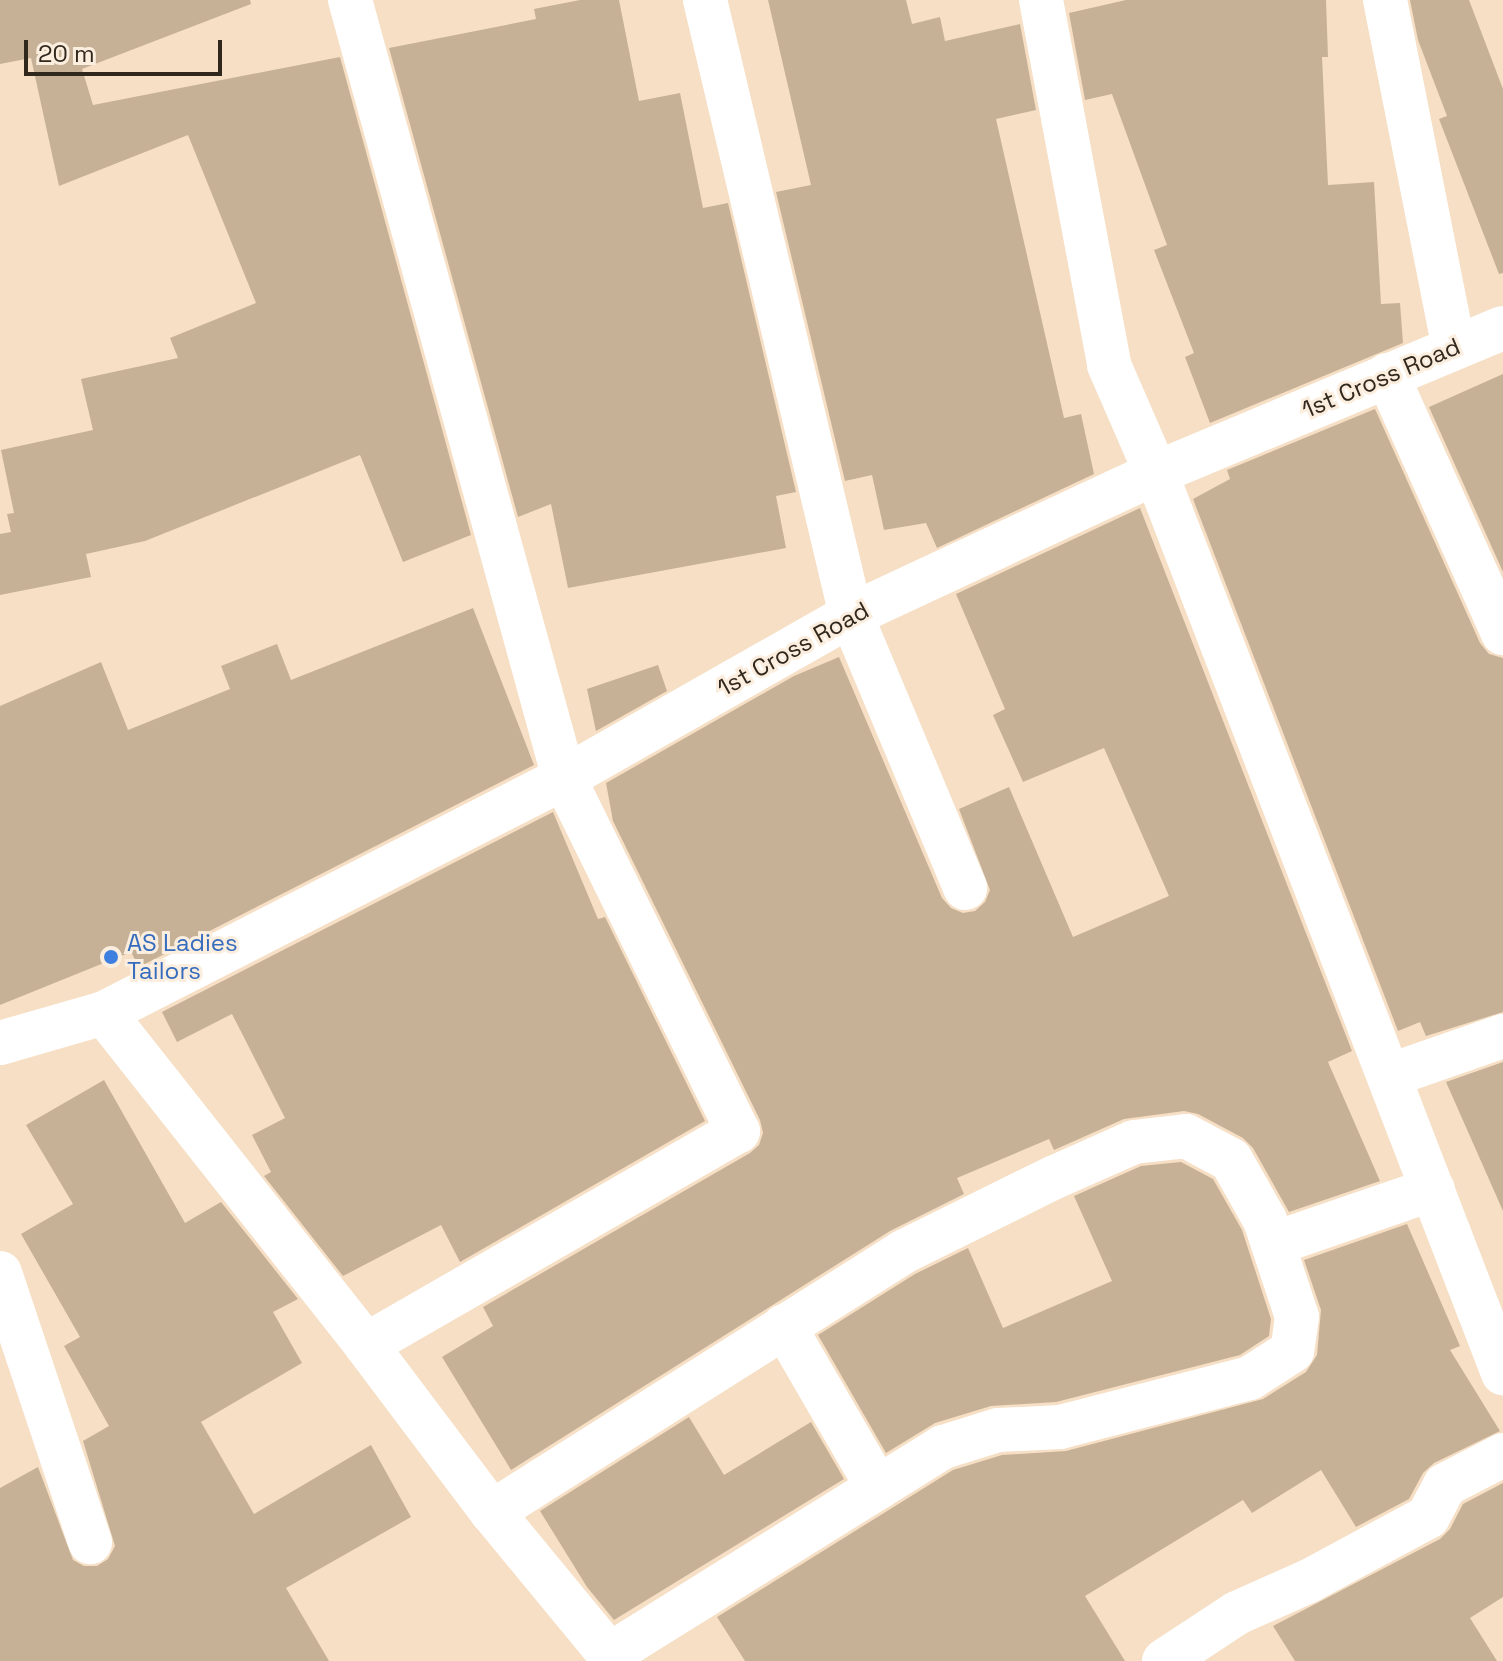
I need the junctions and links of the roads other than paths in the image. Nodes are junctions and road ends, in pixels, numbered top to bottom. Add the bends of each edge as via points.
1 (350, 0) edge
2 (705, 0) edge
3 (1041, 0) edge
4 (1385, 0) edge
5 (1503, 328) edge
6 (1454, 347) junction
7 (1387, 375) junction
8 (1156, 473) junction
9 (851, 615) junction
10 (1503, 633) edge
11 (564, 778) junction
12 (965, 888) dead end
13 (104, 1013) junction
14 (1503, 1036) edge
15 (0, 1043) edge
16 (1391, 1075) junction
17 (1433, 1189) junction
18 (1273, 1244) junction
19 (0, 1273) edge
20 (1491, 1311) edge
21 (784, 1326) junction
22 (366, 1345) junction
23 (1503, 1373) edge
24 (1503, 1455) edge
25 (878, 1488) junction
26 (492, 1512) junction
27 (90, 1542) dead end
28 (613, 1658) edge
29 (1164, 1661) edge

1 - 11 street
2 - 9 street
3 - 8 street via 1103,343
4 - 6 street
5 - 6 street, 1st Cross Road
6 - 7 street, 1st Cross Road
7 - 8 street, 1st Cross Road
7 - 10 street
8 - 9 street, 1st Cross Road
8 - 16 street
9 - 11 street, 1st Cross Road
9 - 12 street
11 - 13 street, 1st Cross Road
11 - 22 street via 738,1131
13 - 15 street, 1st Cross Road
13 - 22 street
14 - 16 street
16 - 17 street
17 - 18 street
17 - 20 street
18 - 21 street via 1231,1160 1186,1136 1134,1142 903,1252
18 - 25 street via 1297,1317 1292,1351 1250,1378 1060,1427 984,1434 943,1447
19 - 27 street
20 - 23 street
21 - 25 street
21 - 26 street
22 - 26 street
24 - 29 street via 1445,1485 1428,1517 1237,1613
25 - 28 street
26 - 28 street

